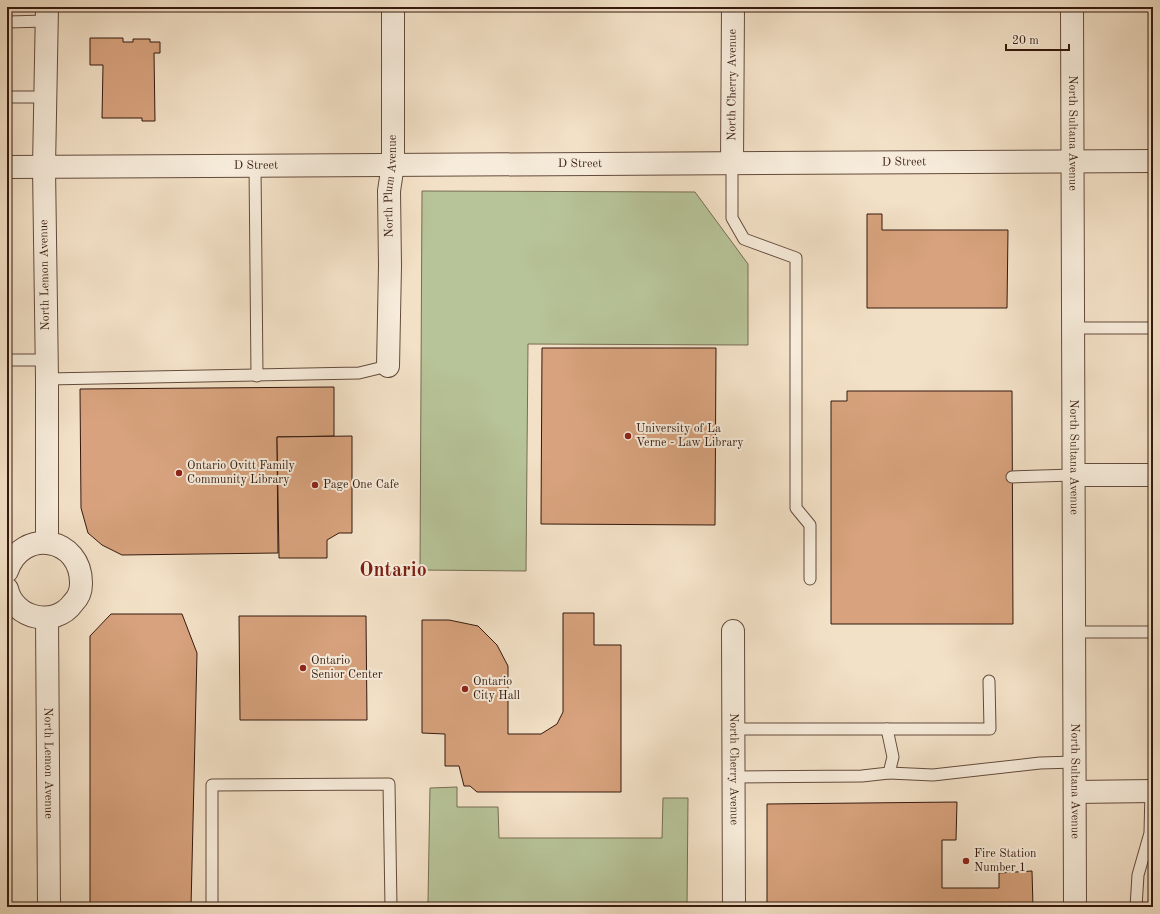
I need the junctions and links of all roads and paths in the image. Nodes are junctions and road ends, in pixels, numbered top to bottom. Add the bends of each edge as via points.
1 (393, 7) edge
2 (733, 7) edge
3 (1072, 7) edge
4 (47, 14) edge
5 (7, 22) edge
6 (7, 97) edge
7 (46, 97) junction
8 (1153, 161) edge
9 (732, 162) junction
10 (1073, 162) junction
11 (393, 164) junction
12 (254, 165) junction
13 (7, 167) edge
14 (44, 167) junction
15 (1073, 328) junction
16 (1153, 328) edge
17 (7, 360) edge
18 (388, 366) joint
19 (46, 369) junction
20 (257, 376) junction
21 (1153, 475) edge
22 (1012, 476) dead end
23 (1073, 476) junction
24 (47, 542) junction
25 (7, 571) edge
26 (810, 579) dead end
27 (7, 589) edge
28 (47, 618) junction
29 (733, 631) dead end
30 (1074, 632) junction
31 (1153, 632) edge
32 (989, 681) dead end
33 (733, 729) junction
34 (887, 730) junction
35 (1075, 762) junction
36 (889, 773) junction
37 (734, 777) junction
38 (1152, 790) edge
39 (1075, 792) junction
40 (49, 907) edge
41 (212, 907) edge
42 (391, 907) edge
43 (734, 907) edge
44 (1075, 907) edge
45 (1136, 907) edge

1 - 11 street, North Plum Avenue
2 - 9 street, North Cherry Avenue
3 - 10 street, North Sultana Avenue
4 - 5 lane
4 - 7 street, North Lemon Avenue
6 - 7 lane
7 - 14 street, North Lemon Avenue
8 - 10 street, D Street
9 - 10 street, D Street
9 - 11 street, D Street
9 - 26 lane via 732,218 744,239 796,258 796,508 810,525
10 - 15 street, North Sultana Avenue
11 - 12 street, D Street
11 - 18 street, North Plum Avenue via 388,191
12 - 14 street, D Street
12 - 20 lane
13 - 14 street, D Street
14 - 19 street, North Lemon Avenue
15 - 16 lane
15 - 23 street, North Sultana Avenue
17 - 19 lane
18 - 20 lane via 359,374
19 - 20 lane
19 - 24 street, North Lemon Avenue
21 - 23 street
22 - 23 lane
23 - 30 street, North Sultana Avenue
24 - 25 street via 25,547 16,554
24 - 28 street via 59,545 77,562 81,586 70,608 59,615
27 - 28 street via 8,596 24,613
28 - 40 street, North Lemon Avenue
29 - 33 street, North Cherry Avenue
30 - 31 lane
30 - 35 street, North Sultana Avenue
32 - 34 lane via 990,730
33 - 34 lane
33 - 37 street, North Cherry Avenue
34 - 36 lane via 893,756
35 - 36 lane via 933,775
35 - 39 street, North Sultana Avenue
36 - 37 lane via 862,776
37 - 43 street, North Cherry Avenue
38 - 39 street
38 - 45 lane via 1150,832 1138,875
39 - 44 street, North Sultana Avenue
41 - 42 lane via 212,785 389,784

